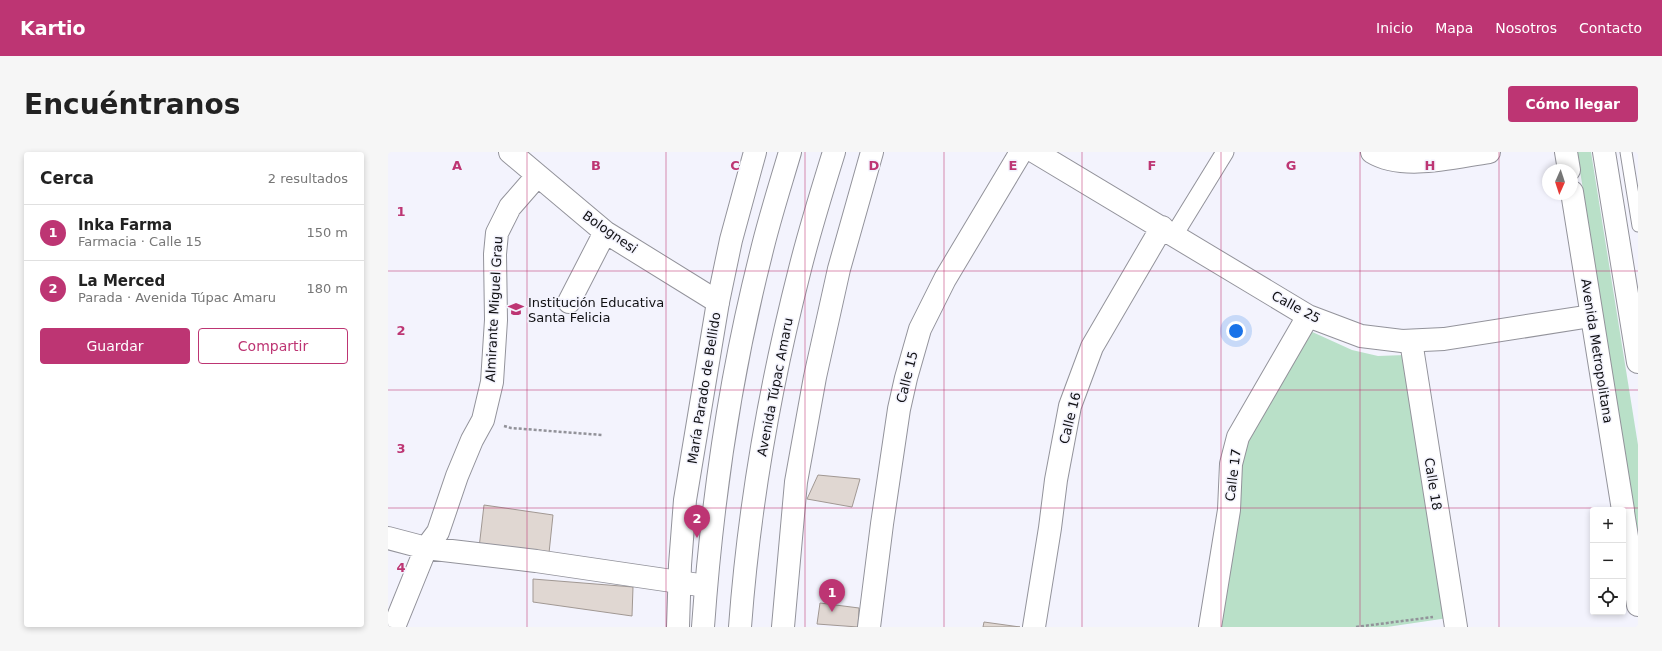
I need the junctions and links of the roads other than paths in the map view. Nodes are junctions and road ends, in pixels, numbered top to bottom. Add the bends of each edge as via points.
1 (510, 152) edge
2 (755, 152) edge
3 (790, 152) edge
4 (834, 152) edge
5 (872, 152) edge
6 (1021, 152) edge
7 (1035, 152) edge
8 (1225, 152) edge
9 (1372, 152) edge
10 (1489, 152) edge
11 (1566, 152) edge
12 (1604, 152) edge
13 (1626, 152) edge
14 (1568, 164) edge
15 (537, 176) junction
16 (1573, 200) edge
17 (1638, 226) edge
18 (1168, 231) junction
19 (605, 232) junction
20 (569, 302) dead end
21 (718, 302) junction
22 (1308, 316) junction
23 (1591, 316) junction
24 (1411, 341) junction
25 (1638, 362) edge
26 (1622, 507) edge
27 (1626, 530) edge
28 (388, 538) edge
29 (426, 548) junction
30 (679, 581) junction
31 (706, 586) junction
32 (1638, 605) edge
33 (1455, 620) edge
34 (394, 627) edge
35 (678, 627) edge
36 (703, 627) edge
37 (740, 627) edge
38 (783, 627) edge
39 (869, 627) edge
40 (1034, 627) edge
41 (1210, 627) edge

1 - 15 main road, Bolognesi
2 - 21 main road, María Parado de Bellido via 731,240
3 - 31 main road via 761,253 737,358 719,463
4 - 37 main road, Avenida Túpac Amaru via 800,268 777,368 758,474 744,573
5 - 38 main road via 839,269 815,377 796,482
6 - 39 main road, Calle 15 via 946,279 920,329 899,409
7 - 18 main road, Calle 25
8 - 18 street, Calle 16
9 - 10 main road via 1382,158 1411,162
11 - 14 main road
12 - 25 main road
13 - 17 lane
15 - 19 main road, Bolognesi
15 - 29 main road, Almirante Miguel Grau via 510,208 497,233 492,382 483,420 457,476 438,532
16 - 23 main road, Avenida Metropolitana
18 - 22 main road, Calle 25
18 - 40 main road, Calle 16 via 1092,347 1070,406
19 - 20 main road
19 - 21 main road, Bolognesi
21 - 30 main road, María Parado de Bellido via 685,500
22 - 24 main road, Calle 25 via 1361,336
22 - 41 main road, Calle 17 via 1238,437 1231,464 1229,510
23 - 24 main road, Calle 25 via 1444,339
23 - 26 main road, Avenida Metropolitana
24 - 33 main road, Calle 18
27 - 32 main road, Avenida Metropolitana
28 - 29 main road
29 - 30 main road
29 - 34 main road, Almirante Miguel Grau
30 - 31 main road
30 - 35 main road, María Parado de Bellido
31 - 36 main road

